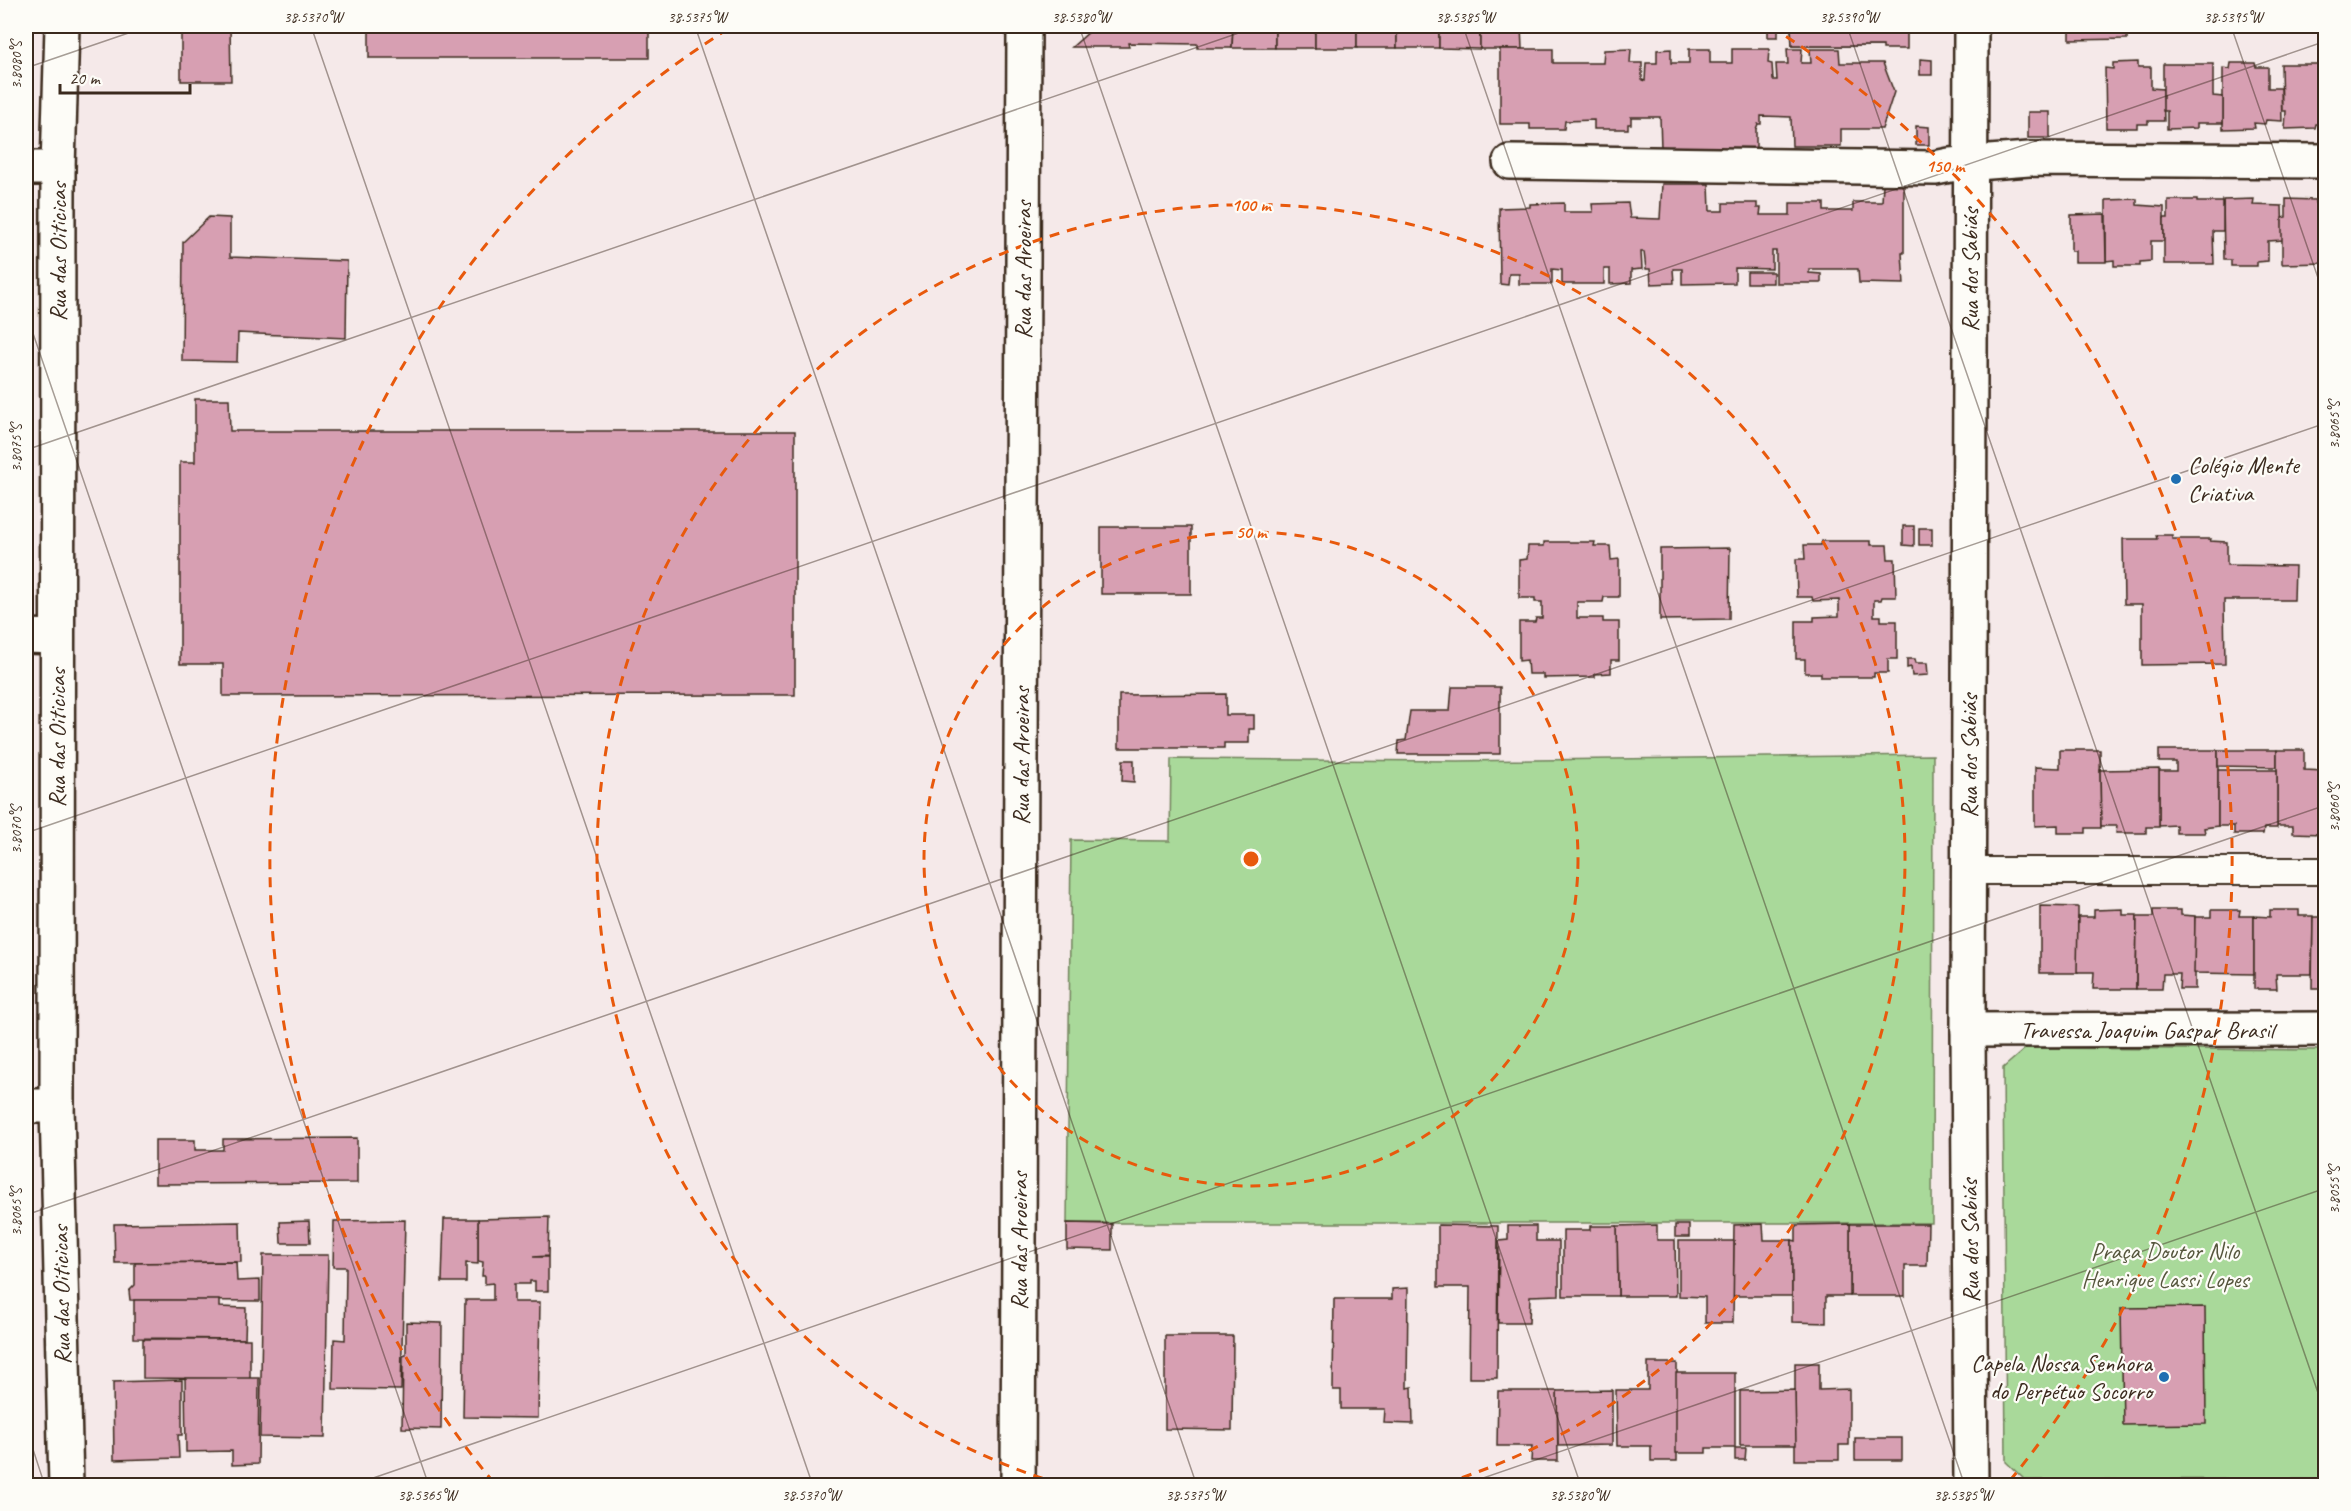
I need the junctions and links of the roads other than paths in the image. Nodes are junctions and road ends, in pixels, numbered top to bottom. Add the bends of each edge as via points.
1 (62, 26) edge
2 (1024, 26) edge
3 (1971, 26) edge
4 (2325, 161) edge
5 (1510, 162) dead end
6 (1971, 163) junction
7 (26, 168) edge
8 (58, 168) junction
9 (41, 636) edge
10 (1969, 871) junction
11 (2325, 871) edge
12 (2325, 1029) edge
13 (1968, 1030) junction
14 (26, 1106) edge
15 (57, 1106) junction
16 (66, 1485) edge
17 (1018, 1485) edge
18 (1971, 1485) edge

1 - 8 street, Rua das Oiticicas
2 - 17 street, Rua das Aroeiras
3 - 6 street, Rua dos Sabiás
4 - 6 street via 2029,159
5 - 6 street via 1935,168
6 - 10 street, Rua dos Sabiás
7 - 8 street
8 - 9 street, Rua das Oiticicas
9 - 15 street, Rua das Oiticicas
10 - 11 lane
10 - 13 street, Rua dos Sabiás
12 - 13 street, Travessa Joaquim Gaspar Brasil
13 - 18 street, Rua dos Sabiás
14 - 15 street
15 - 16 street, Rua das Oiticicas

